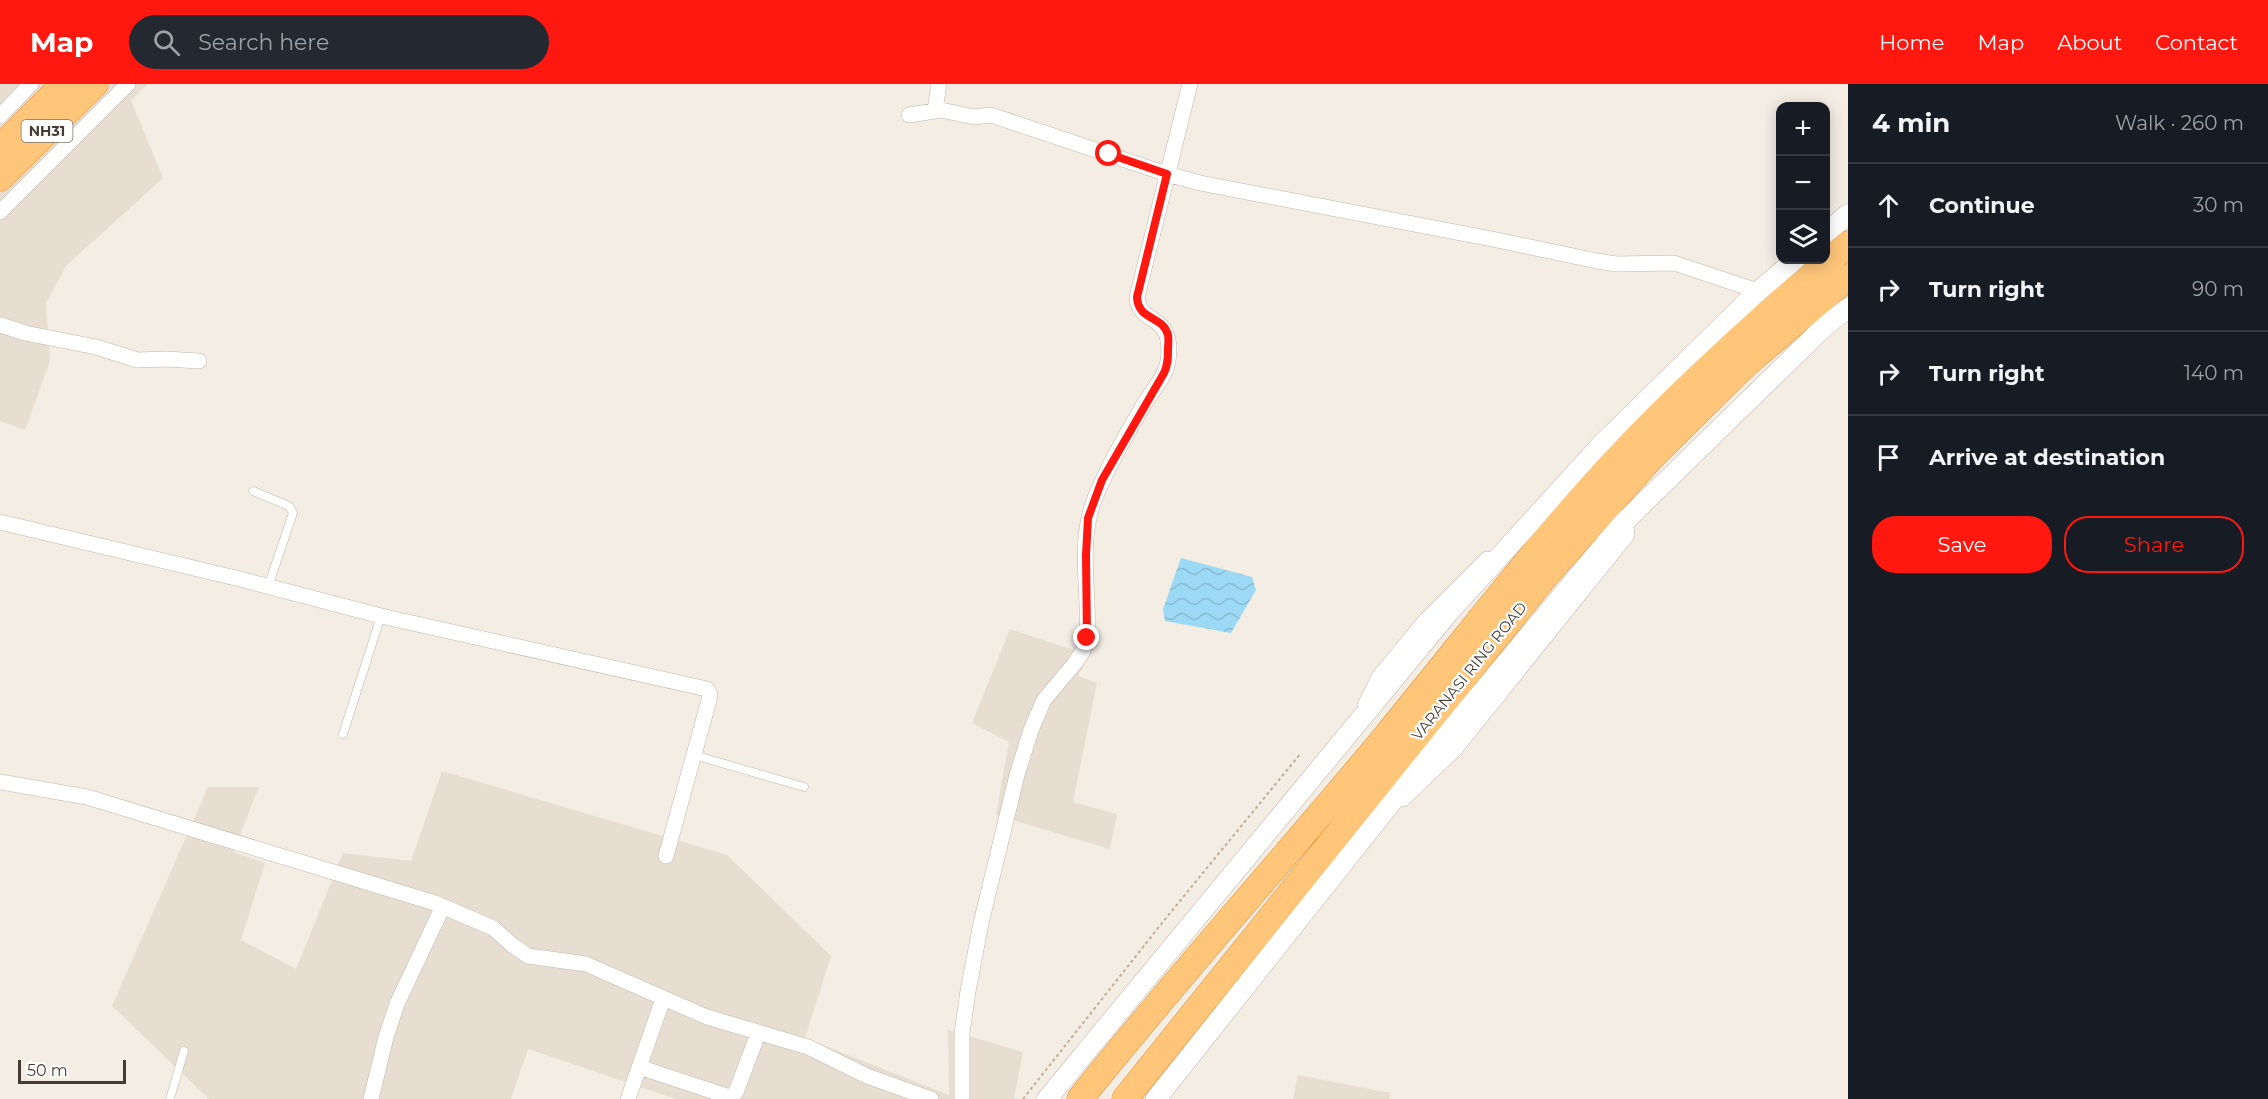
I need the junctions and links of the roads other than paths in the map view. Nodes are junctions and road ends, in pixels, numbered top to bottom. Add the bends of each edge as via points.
1 (31, 84) edge
2 (64, 84) edge
3 (95, 84) edge
4 (128, 84) edge
5 (939, 84) edge
6 (1190, 84) edge
7 (935, 110) junction
8 (909, 115) dead end
9 (0, 116) edge
10 (0, 148) edge
11 (1167, 174) junction
12 (0, 178) edge
13 (0, 212) edge
14 (1848, 214) edge
15 (1830, 230) edge
16 (1848, 244) edge
17 (1790, 264) edge
18 (1848, 277) edge
19 (1758, 291) junction
20 (1848, 308) edge
21 (0, 325) edge
22 (199, 361) dead end
23 (253, 491) dead end
24 (0, 522) edge
25 (268, 587) junction
26 (381, 616) junction
27 (343, 734) dead end
28 (694, 755) junction
29 (0, 782) edge
30 (804, 786) dead end
31 (666, 856) dead end
32 (443, 906) junction
33 (663, 999) junction
34 (758, 1034) junction
35 (184, 1051) dead end
36 (639, 1066) junction
37 (170, 1099) edge
38 (371, 1099) edge
39 (628, 1099) edge
40 (931, 1099) edge
41 (962, 1099) edge
42 (1047, 1099) edge
43 (1080, 1099) edge
44 (1125, 1099) edge
45 (1156, 1099) edge

1 - 9 street
2 - 10 highway, NH31
3 - 12 highway, NH31
4 - 13 street
5 - 7 street
6 - 11 street
7 - 8 street
7 - 11 street via 974,117 991,115
11 - 19 street via 1597,261 1674,263
11 - 41 street via 1137,306 1165,327 1168,360 1102,480 1088,518 1087,638 1076,663 1044,700 1017,775 981,923 969,991 962,1033
14 - 15 street
16 - 43 highway via 1693,384 1616,461 1489,606 1387,735
17 - 19 street
18 - 44 highway, VARANASI RING ROAD via 1746,364 1648,460 1546,575
19 - 42 street via 1601,446 1449,612
20 - 45 street via 1625,521 1421,765
21 - 22 street via 137,360
23 - 25 lane via 289,506 293,513
24 - 25 street
25 - 26 street
26 - 27 lane
26 - 28 street via 707,689 709,700
28 - 30 lane
28 - 31 street
29 - 32 street via 87,797
32 - 33 street via 493,928 528,956 586,964
32 - 38 street via 397,1004
33 - 34 street
33 - 36 street
34 - 36 street via 732,1096
34 - 40 street via 808,1047 867,1076
35 - 37 lane
36 - 39 street

